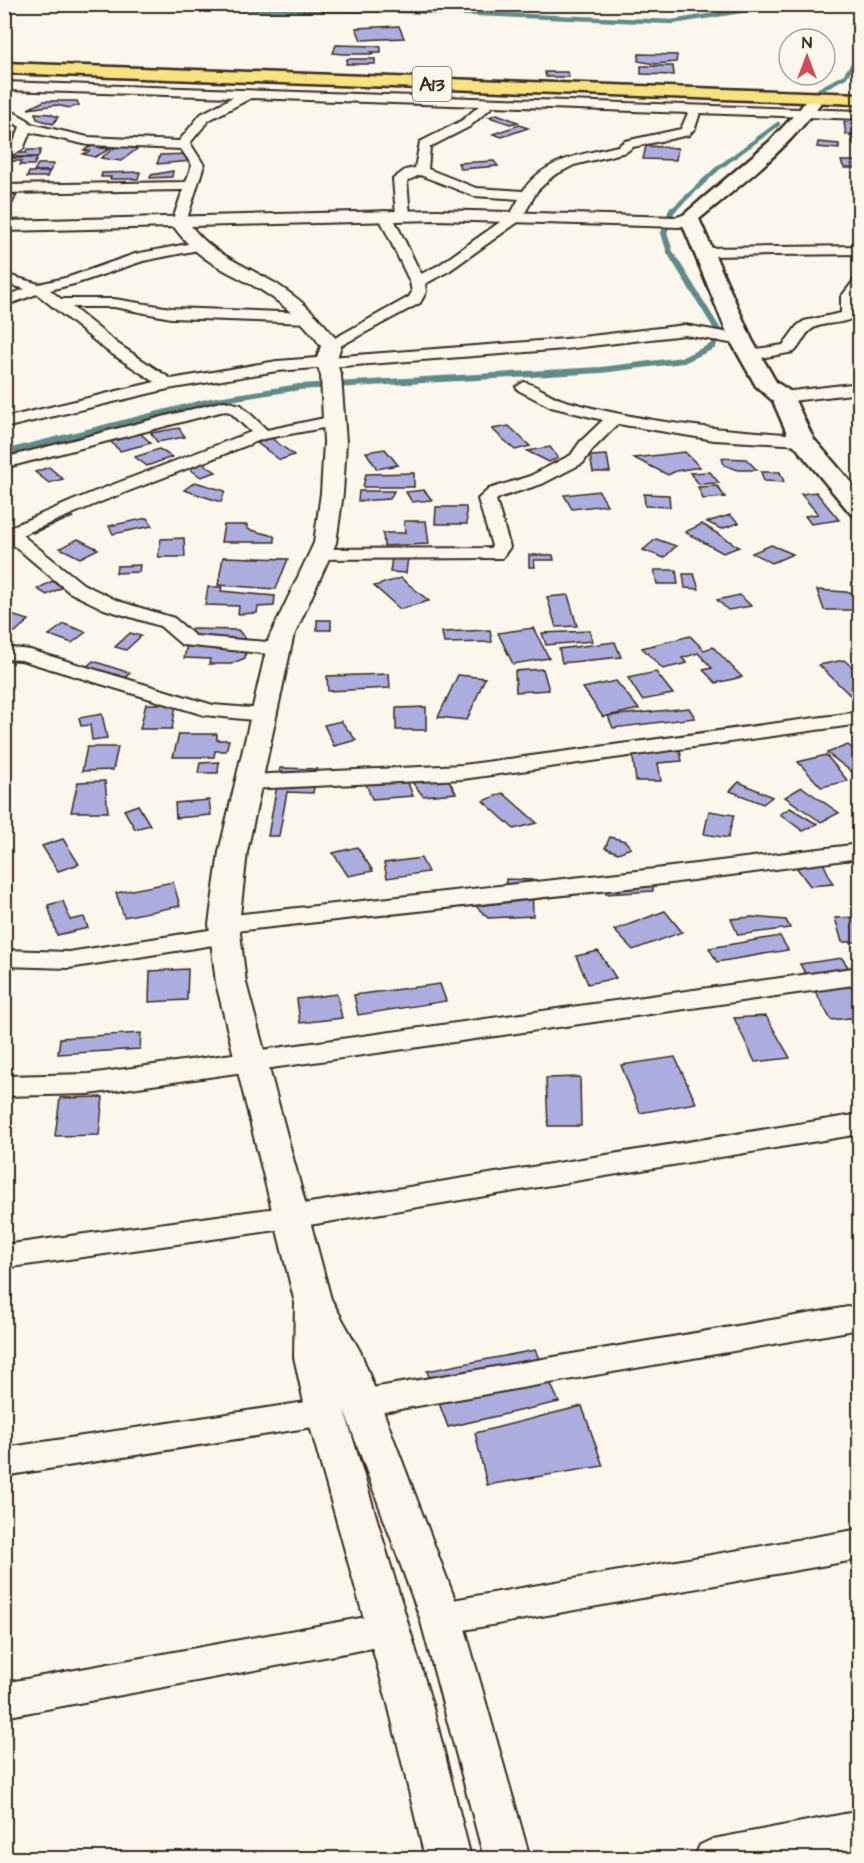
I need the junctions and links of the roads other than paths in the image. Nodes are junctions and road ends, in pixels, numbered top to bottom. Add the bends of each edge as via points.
1 (4, 68) edge
2 (4, 86) edge
3 (30, 87) junction
4 (249, 94) junction
5 (860, 99) edge
6 (492, 101) junction
7 (811, 105) junction
8 (695, 109) junction
9 (5, 111) edge
10 (860, 115) edge
11 (26, 127) junction
12 (184, 145) junction
13 (4, 155) edge
14 (421, 171) junction
15 (191, 186) junction
16 (4, 189) edge
17 (528, 195) junction
18 (385, 215) junction
19 (403, 215) junction
20 (516, 217) junction
21 (684, 220) junction
22 (179, 222) junction
23 (4, 226) edge
24 (198, 246) junction
25 (702, 252) junction
26 (856, 254) edge
27 (4, 278) edge
28 (417, 282) junction
29 (860, 282) edge
30 (39, 288) junction
31 (4, 302) edge
32 (56, 303) junction
33 (310, 318) junction
34 (739, 345) junction
35 (330, 369) junction
36 (168, 384) junction
37 (524, 387) dead end
38 (860, 388) edge
39 (783, 397) junction
40 (615, 418) junction
41 (334, 421) junction
42 (4, 423) edge
43 (262, 434) junction
44 (802, 440) junction
45 (4, 463) edge
46 (860, 509) edge
47 (9, 539) edge
48 (319, 555) junction
49 (279, 649) junction
50 (4, 653) edge
51 (263, 715) junction
52 (860, 718) edge
53 (249, 782) junction
54 (860, 851) edge
55 (225, 930) junction
56 (4, 958) edge
57 (860, 975) edge
58 (252, 1063) junction
59 (4, 1086) edge
60 (860, 1124) edge
61 (291, 1217) junction
62 (4, 1257) edge
63 (860, 1317) edge
64 (343, 1408) junction
65 (4, 1462) edge
66 (860, 1544) edge
67 (441, 1618) junction
68 (388, 1629) junction
69 (4, 1700) edge
70 (860, 1829) edge
71 (448, 1858) edge
72 (507, 1858) edge
73 (713, 1858) edge

1 - 7 highway, A13
2 - 3 street
3 - 4 street
3 - 9 street
4 - 6 street
4 - 12 street via 205,117
5 - 7 highway, A13
6 - 8 street
6 - 14 street via 465,124 424,145
7 - 8 street
7 - 10 street
7 - 21 main road via 736,179
8 - 17 street via 685,132 569,162 548,173
9 - 11 street
11 - 12 street via 78,140
11 - 13 street via 22,142
12 - 15 street via 198,165
14 - 17 street via 474,192
14 - 19 street via 400,178
15 - 16 street
15 - 22 street
17 - 20 street
18 - 19 street
18 - 22 street
18 - 28 street
19 - 20 street
20 - 21 street
20 - 28 street via 444,268
21 - 25 main road via 701,243
22 - 23 street
22 - 24 street
24 - 30 street via 140,257
24 - 33 street via 277,291
25 - 26 street
25 - 34 main road
27 - 30 street
28 - 35 street via 419,292 415,300
29 - 34 street via 848,297 850,313 809,324 788,349
30 - 31 street
30 - 32 street
32 - 33 street via 114,303 171,313
32 - 36 street
33 - 35 street
34 - 35 street via 694,330
34 - 39 main road via 767,386
35 - 36 street via 277,366
35 - 41 street
36 - 42 street
37 - 40 street via 556,404
38 - 39 street
39 - 44 main road
40 - 44 street via 714,435
40 - 48 street via 577,459 486,499 501,547 495,554
41 - 43 street
41 - 48 street via 332,493 325,543
43 - 45 street via 235,408 224,406
43 - 47 street via 97,497
44 - 46 main road
47 - 49 street via 76,588 111,605 167,622 189,641
48 - 49 street
49 - 51 street
50 - 51 street via 23,654 211,711
51 - 53 street
52 - 53 street via 463,772
53 - 55 street via 233,852
54 - 55 street
55 - 56 street via 69,960
55 - 58 street via 231,983
57 - 58 street
58 - 59 street via 89,1084
58 - 61 street
60 - 61 street
61 - 62 street
61 - 64 street via 313,1302 313,1357
63 - 64 street
64 - 65 street
64 - 67 street
64 - 68 street
66 - 67 street
67 - 72 street
68 - 69 street
68 - 71 street
70 - 73 street

